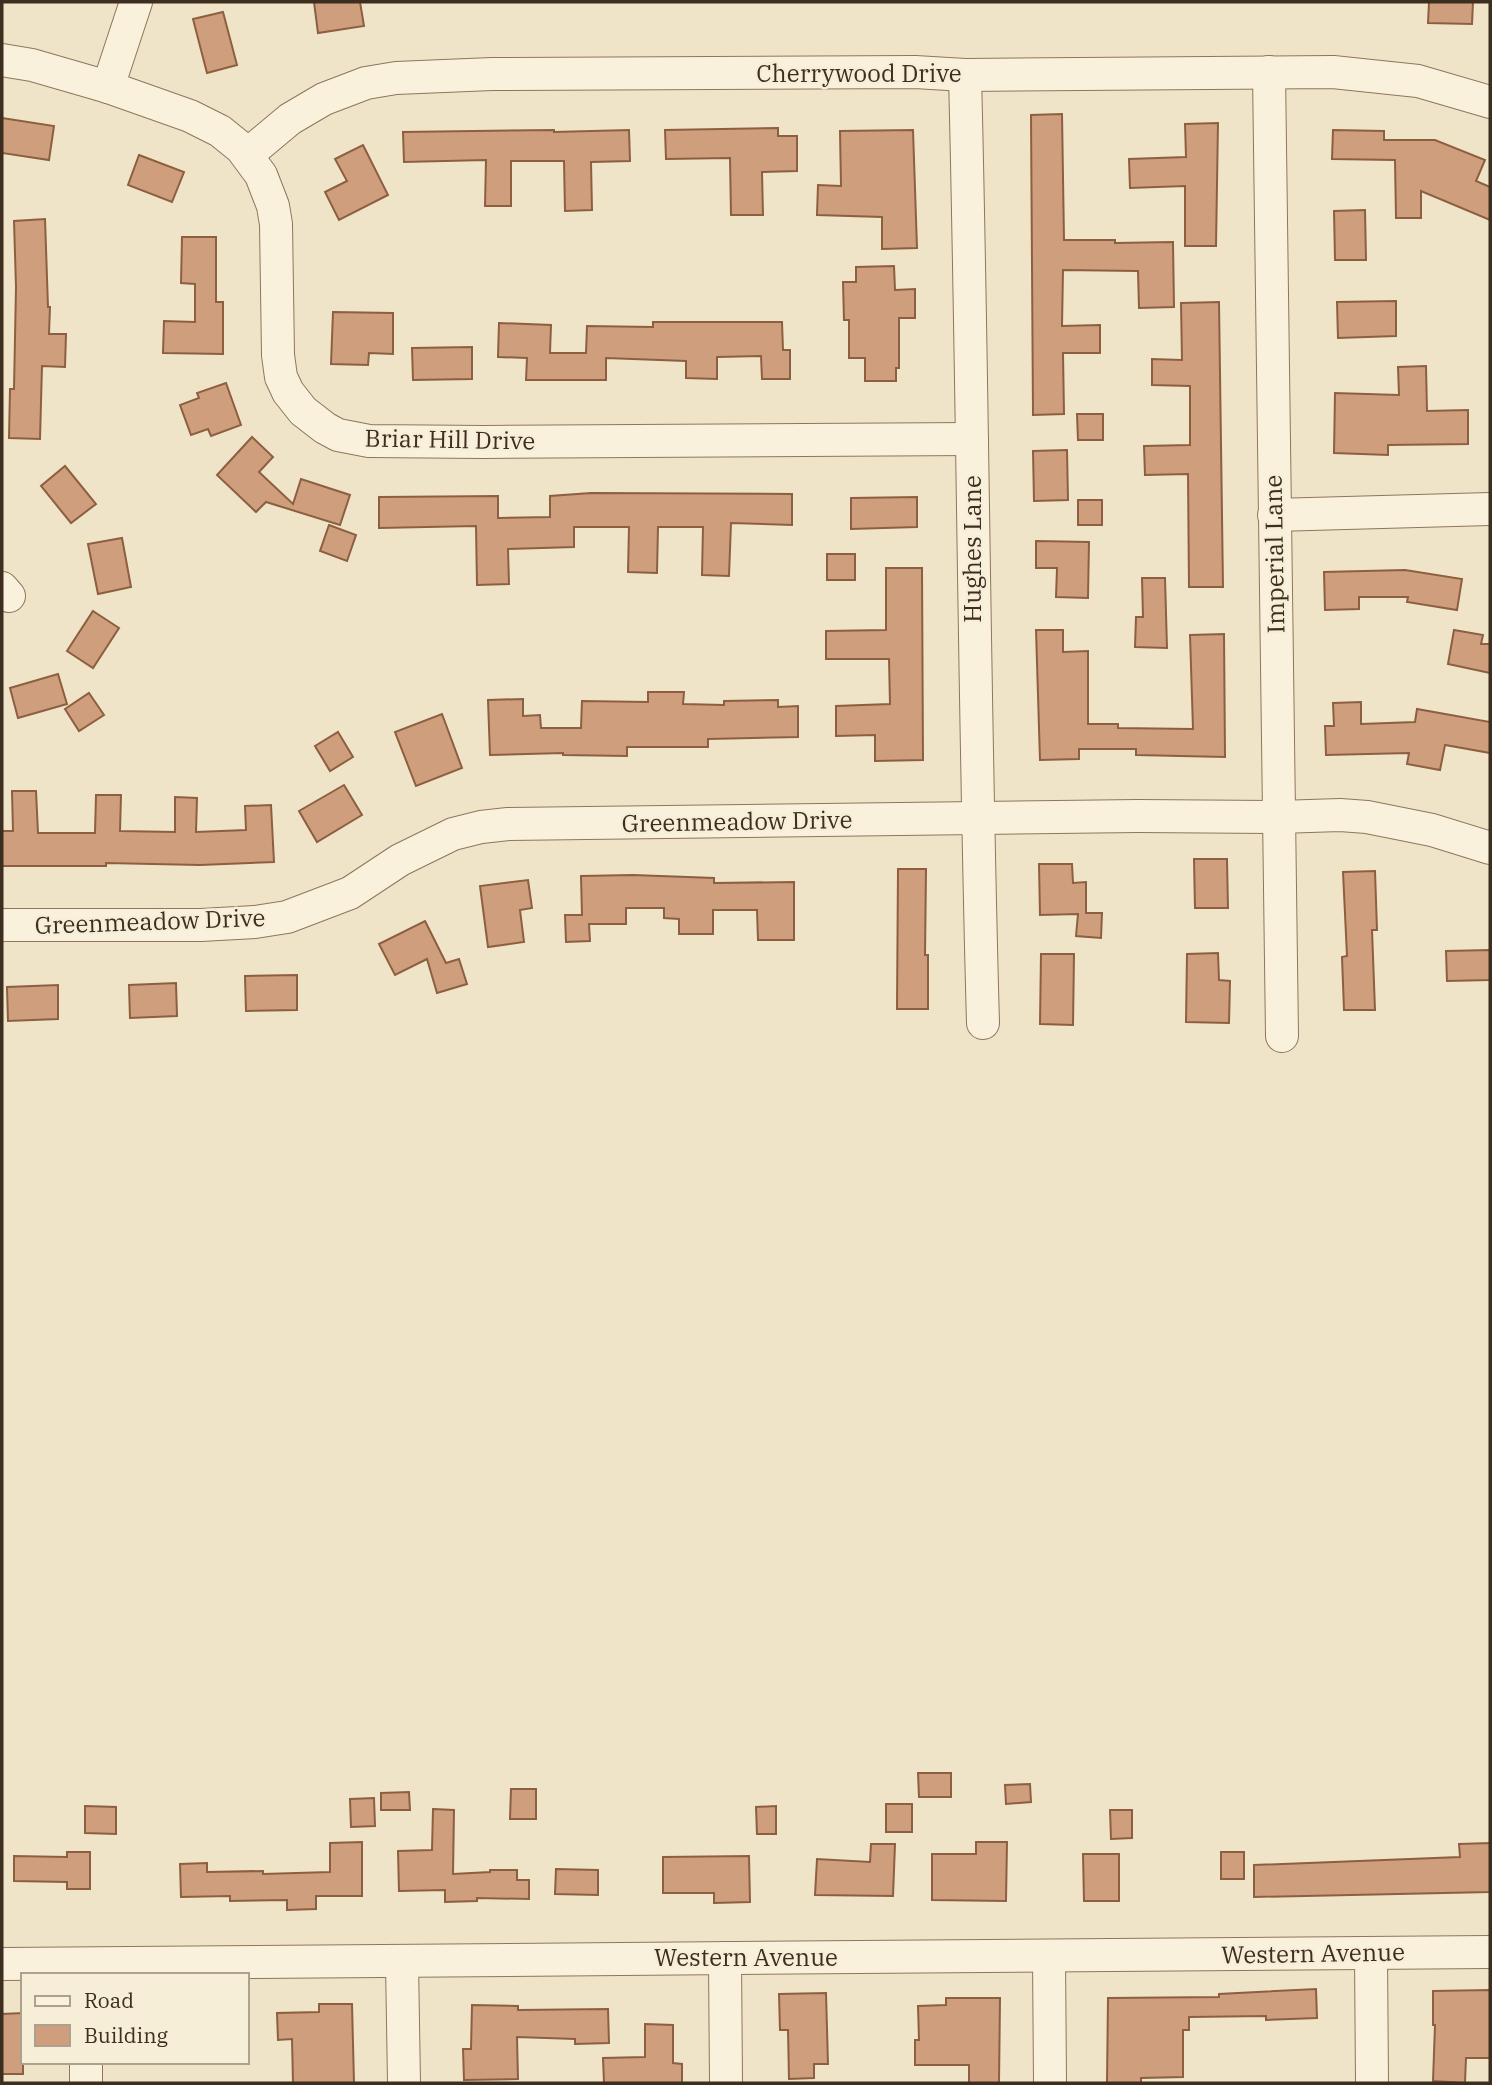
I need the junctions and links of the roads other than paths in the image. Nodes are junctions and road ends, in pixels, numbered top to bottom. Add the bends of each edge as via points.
1 (136, 2) edge
2 (2, 60) edge
3 (1269, 72) junction
4 (965, 75) junction
5 (108, 88) junction
6 (1490, 102) edge
7 (247, 155) junction
8 (972, 439) junction
9 (1490, 509) edge
10 (1274, 514) junction
11 (1279, 817) junction
12 (977, 819) junction
13 (1490, 848) edge
14 (2, 925) edge
15 (983, 1023) dead end
16 (1282, 1036) dead end
17 (1490, 1952) edge
18 (1371, 1953) junction
19 (1049, 1956) junction
20 (725, 1958) junction
21 (402, 1962) junction
22 (2, 1964) edge
23 (87, 1969) edge
24 (86, 2064) edge
25 (86, 2083) edge
26 (404, 2083) edge
27 (726, 2083) edge
28 (1050, 2083) edge
29 (1372, 2083) edge

1 - 5 street
2 - 5 street, Briar Hill Drive
3 - 4 street, Cherrywood Drive
3 - 6 street, Cherrywood Drive via 1418,80
3 - 10 street, Imperial Lane
4 - 7 street, Cherrywood Drive via 396,78 366,83 324,99 290,118
4 - 8 street, Hughes Lane
5 - 7 street, Briar Hill Drive via 190,116 220,131
7 - 8 street, Briar Hill Drive via 261,175 276,224 282,377 303,411 338,435 369,441 471,442
8 - 12 street, Hughes Lane
9 - 10 street
10 - 11 street, Imperial Lane
11 - 12 street, Greenmeadow Drive
11 - 13 street, Greenmeadow Drive via 1367,817
11 - 16 street, Imperial Lane
12 - 14 street, Greenmeadow Drive via 508,824 453,834 350,893 287,917 201,925
12 - 15 street, Hughes Lane
17 - 18 street, Western Avenue
18 - 19 street, Western Avenue
18 - 29 street
19 - 20 street, Western Avenue
19 - 28 street
20 - 21 street, Western Avenue
20 - 27 street
21 - 23 street, Western Avenue
21 - 26 street
22 - 23 street, Western Avenue
24 - 25 street

